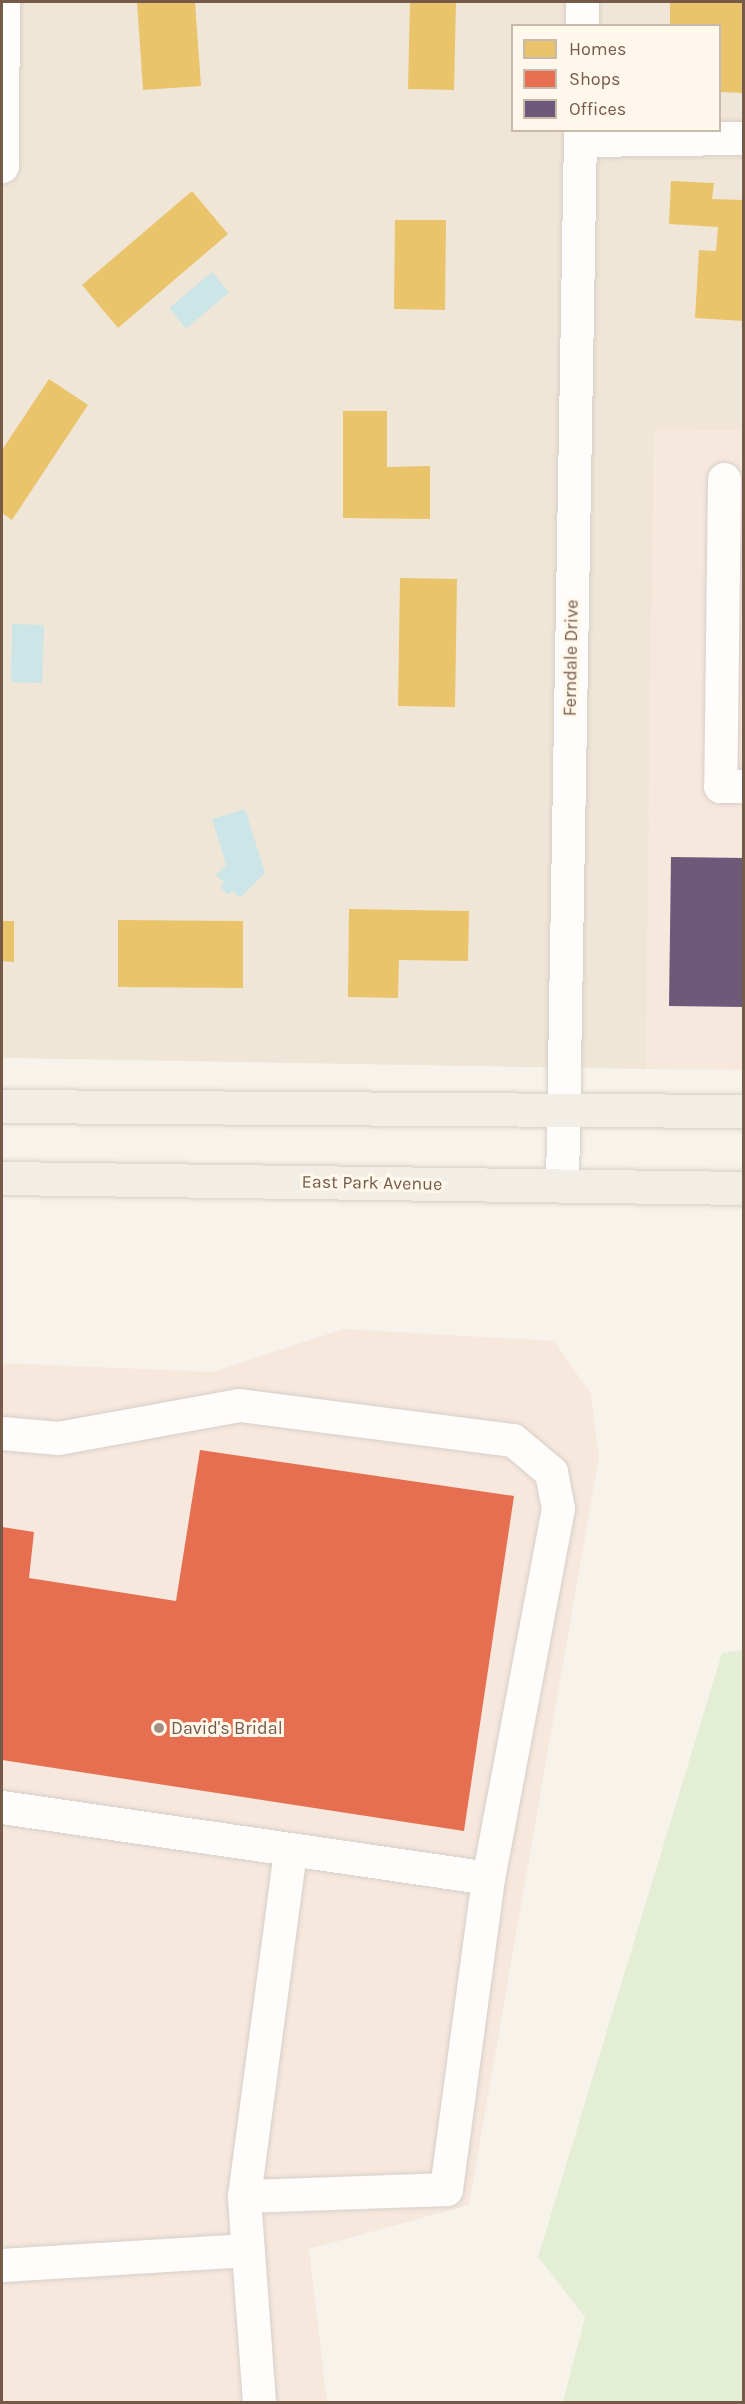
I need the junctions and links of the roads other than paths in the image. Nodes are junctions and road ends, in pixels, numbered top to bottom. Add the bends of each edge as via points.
1 (3, 2) edge
2 (582, 2) edge
3 (582, 24) edge
4 (580, 135) edge
5 (744, 138) edge
6 (2, 166) edge
7 (724, 479) dead end
8 (744, 786) edge
9 (2, 1106) edge
10 (564, 1110) junction
11 (744, 1112) edge
12 (2, 1178) edge
13 (562, 1186) junction
14 (744, 1188) edge
15 (2, 1433) edge
16 (2, 1807) edge
17 (290, 1849) junction
18 (488, 1878) junction
19 (244, 2196) junction
20 (248, 2250) junction
21 (2, 2265) edge
22 (259, 2403) edge

1 - 6 street
2 - 3 street
4 - 5 street
4 - 10 street, Ferndale Drive
7 - 8 street via 720,786
9 - 10 main road
10 - 11 main road
10 - 13 street, Ferndale Drive
12 - 13 main road, East Park Avenue
13 - 14 main road, East Park Avenue
15 - 18 street via 58,1438 239,1405 513,1440 550,1472 558,1509
16 - 17 street
17 - 18 street
17 - 19 street
18 - 19 street via 446,2189
19 - 20 street
20 - 21 street
20 - 22 street

